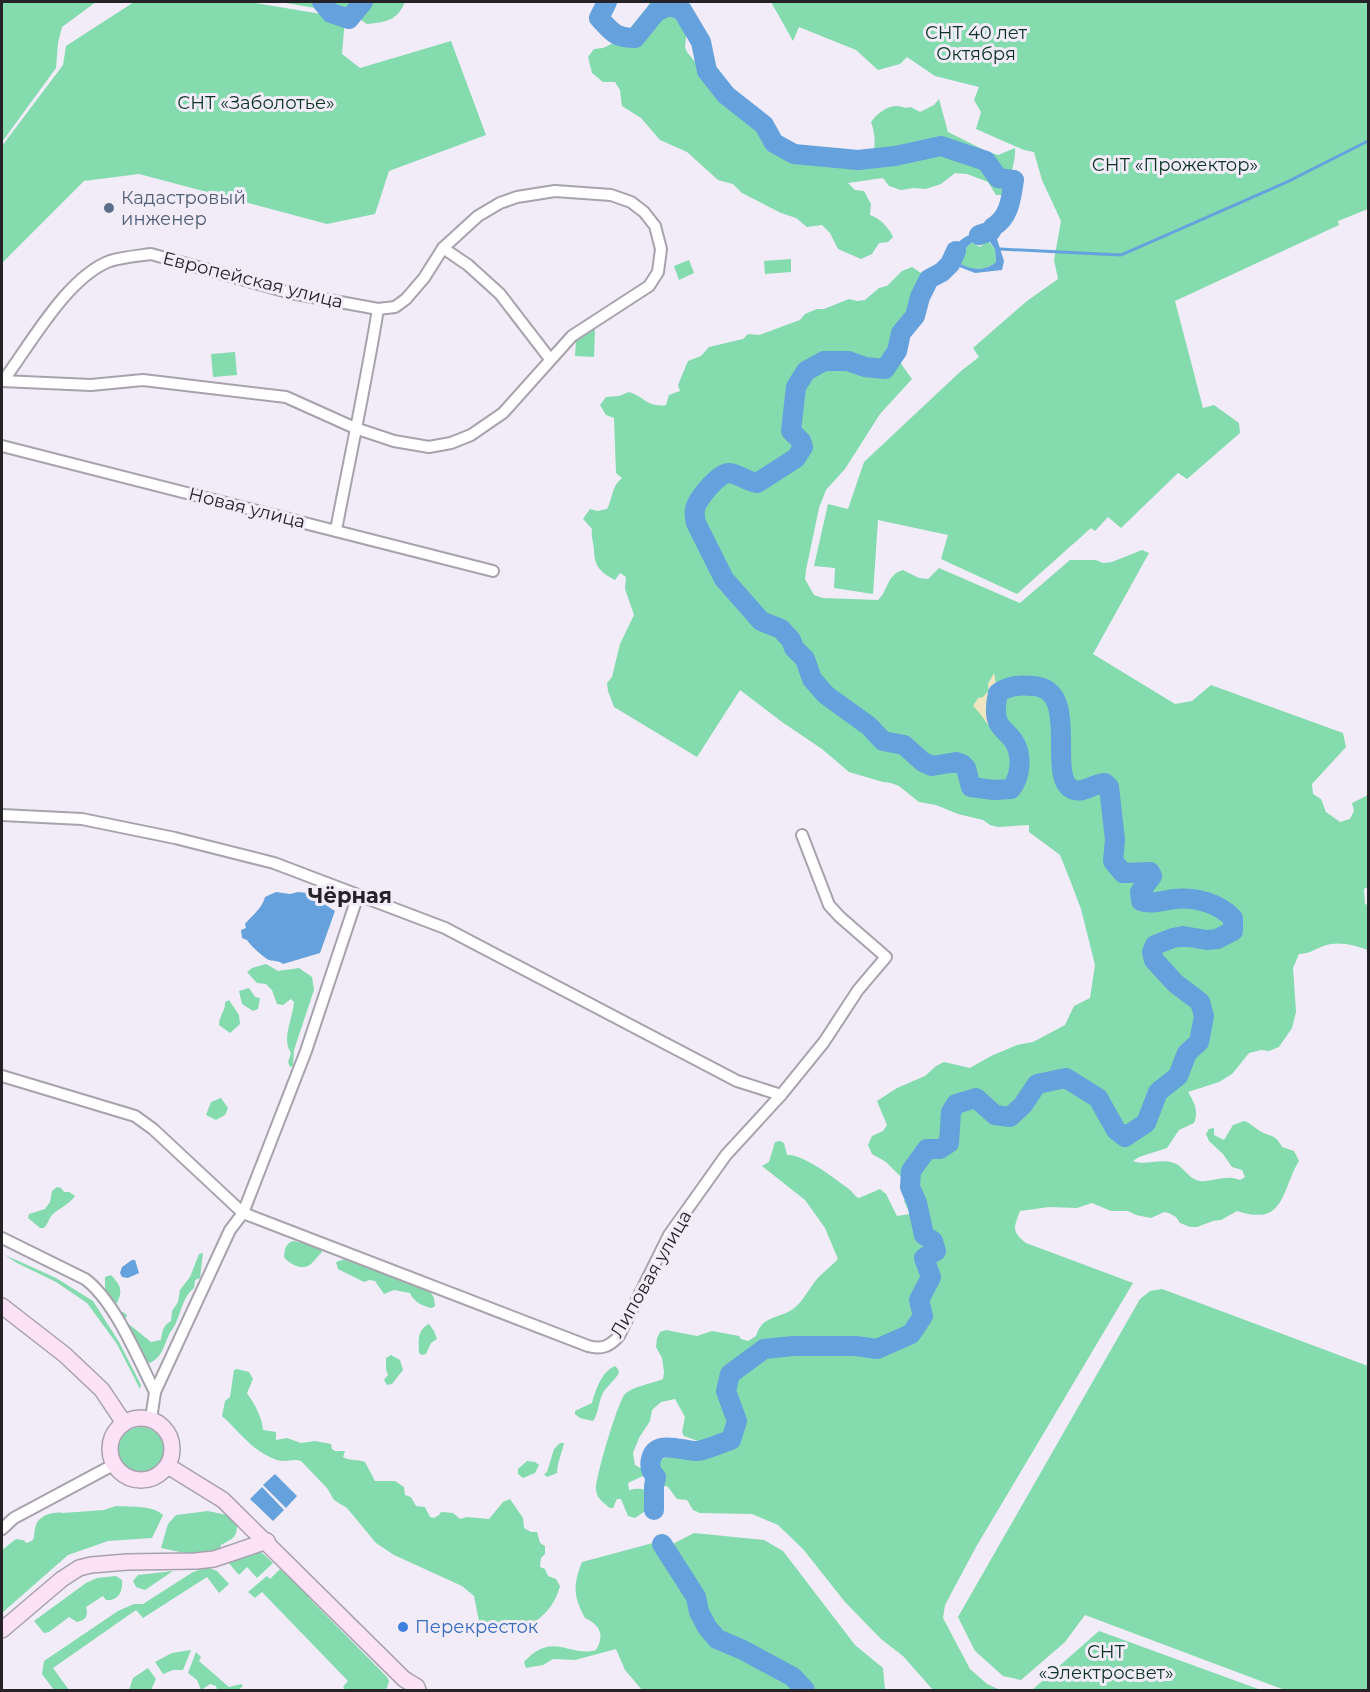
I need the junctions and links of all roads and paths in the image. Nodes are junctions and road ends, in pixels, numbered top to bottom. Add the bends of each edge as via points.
1 (443, 248) junction
2 (378, 309) junction
3 (550, 359) junction
4 (2, 381) edge
5 (356, 428) junction
6 (2, 446) edge
7 (336, 530) junction
8 (493, 571) dead end
9 (2, 815) edge
10 (802, 835) dead end
11 (358, 895) junction
12 (2, 1076) edge
13 (781, 1095) junction
14 (243, 1214) junction
15 (2, 1238) edge
16 (2, 1306) edge
17 (155, 1392) junction
18 (151, 1419) junction
19 (124, 1423) junction
20 (113, 1464) junction
21 (168, 1466) junction
22 (2, 1529) edge
23 (267, 1541) junction
24 (2, 1630) edge
25 (418, 1690) edge

1 - 2 street, Европейская улица via 406,299 396,307
1 - 3 street via 500,294
1 - 3 street, Европейская улица via 478,216 500,203 543,192 611,195 644,212 655,226 661,249 658,272 650,286 572,336
2 - 4 street, Европейская улица via 291,293 151,254 131,256 95,268 71,290
2 - 5 street
3 - 5 street, Европейская улица via 503,413 452,443 429,447
4 - 5 street, Европейская улица via 91,385 143,380 286,397
5 - 7 street
6 - 7 street, Новая улица
7 - 8 street, Новая улица
9 - 11 street via 82,819 175,838 274,863
10 - 13 street, Липовая улица via 829,905 885,957
11 - 13 street via 445,928 737,1081
11 - 14 street via 306,1051
12 - 14 street via 129,1113
13 - 14 street, Липовая улица via 726,1155 691,1203 669,1235 619,1336 601,1348
14 - 17 street via 230,1230
15 - 17 street via 85,1279 102,1294
16 - 19 street via 65,1354 102,1390
17 - 18 street
18 - 19 street
18 - 21 street via 170,1438
19 - 20 street via 109,1446
20 - 21 street via 126,1478 145,1481
20 - 22 street
21 - 23 street via 223,1500
23 - 24 street via 214,1559 78,1568
23 - 25 street

